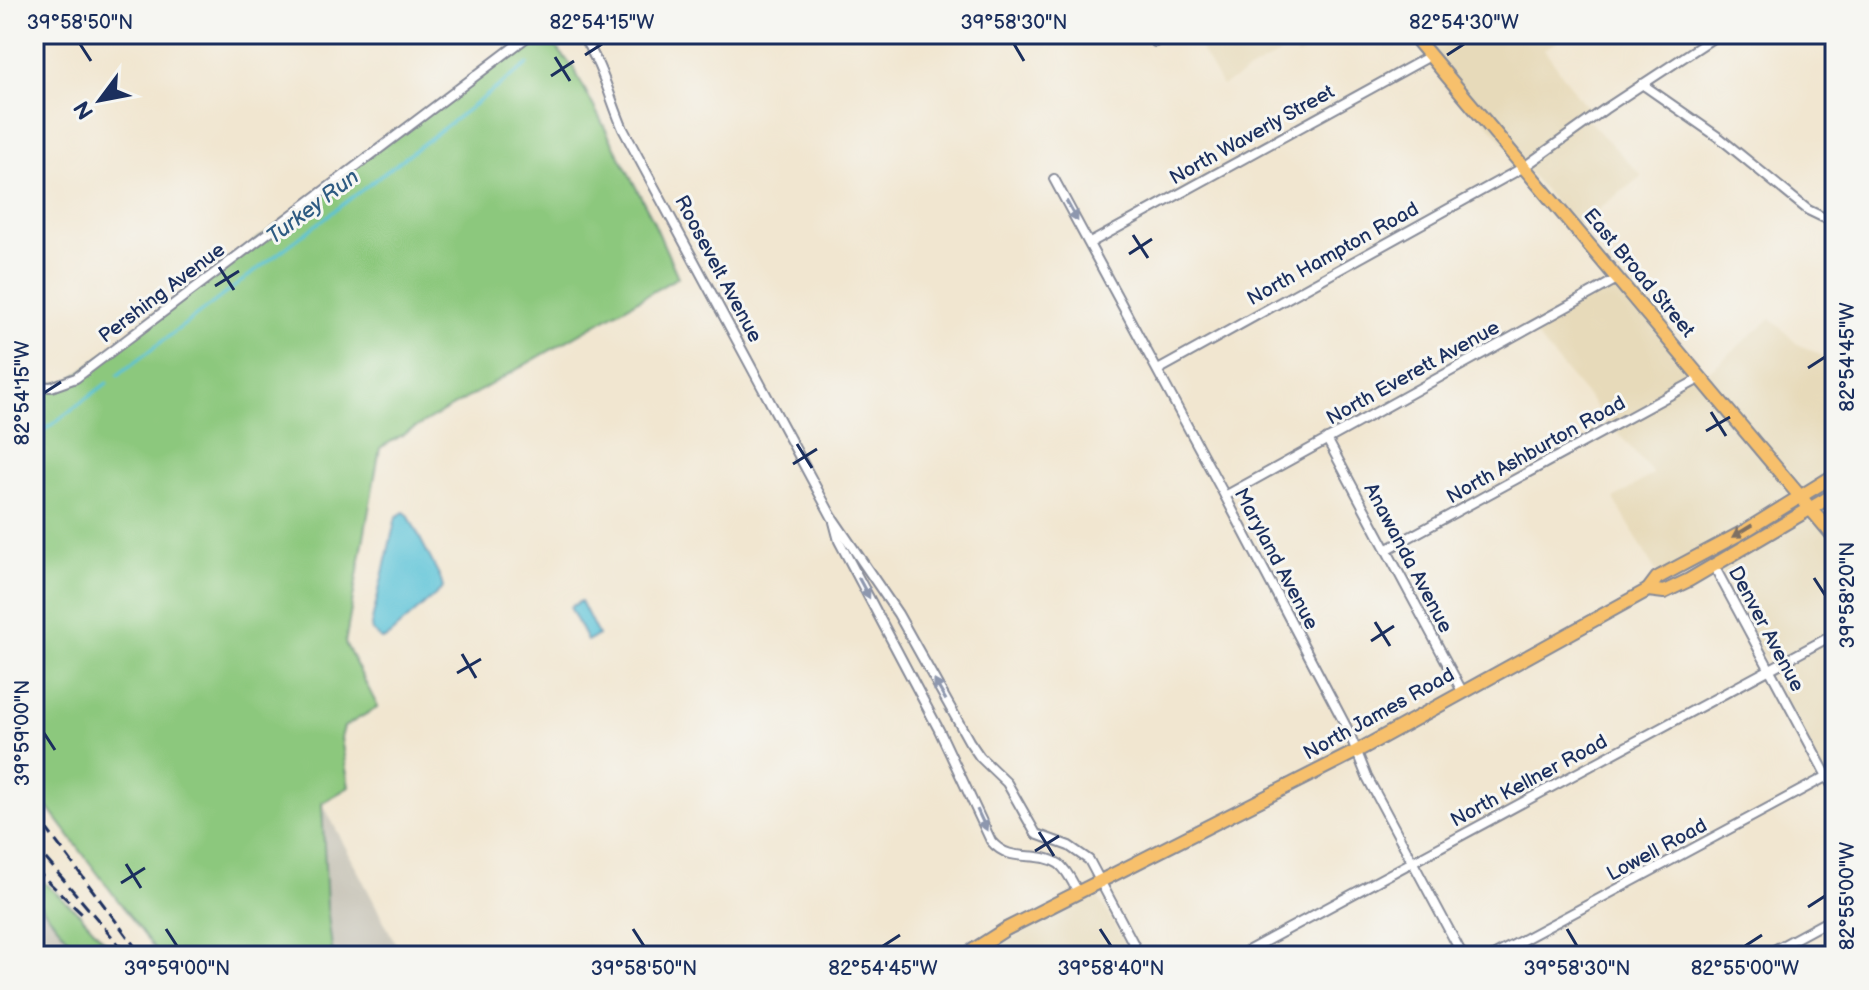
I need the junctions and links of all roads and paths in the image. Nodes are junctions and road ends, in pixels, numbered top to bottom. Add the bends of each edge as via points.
1 (531, 34) edge
2 (581, 34) edge
3 (1165, 34) edge
4 (1412, 34) edge
5 (1719, 34) edge
6 (1155, 42) dead end
7 (1430, 56) junction
8 (1642, 84) junction
9 (1524, 167) junction
10 (1054, 179) dead end
11 (1835, 223) edge
12 (1090, 243) junction
13 (1617, 279) junction
14 (1158, 370) junction
15 (1701, 378) junction
16 (34, 386) edge
17 (1327, 439) junction
18 (1835, 475) edge
19 (1835, 494) edge
20 (1225, 496) junction
21 (1799, 496) junction
22 (1810, 509) junction
23 (832, 517) junction
24 (1835, 538) edge
25 (1386, 550) junction
26 (1714, 566) junction
27 (1648, 590) junction
28 (1835, 634) edge
29 (1770, 669) junction
30 (1462, 691) junction
31 (1357, 751) junction
32 (1831, 774) edge
33 (1835, 791) edge
34 (1413, 861) junction
35 (1101, 880) junction
36 (1078, 892) junction
37 (1835, 917) edge
38 (964, 956) edge
39 (1140, 956) edge
40 (1238, 956) edge
41 (1463, 956) edge
42 (1493, 956) edge
43 (1763, 956) edge

1 - 16 street, Pershing Avenue via 76,378 51,387
2 - 23 street, Roosevelt Avenue via 605,77 623,129
3 - 6 street
4 - 7 main road, East Broad Street
5 - 8 street, North Hampton Road
7 - 9 main road, East Broad Street
7 - 12 street, North Waverly Street
8 - 9 street, North Hampton Road
8 - 11 street via 1808,210
9 - 13 main road, East Broad Street
9 - 14 street, North Hampton Road
10 -> 12 street, Maryland Avenue
12 - 14 street, Maryland Avenue
13 - 15 main road, East Broad Street
13 - 17 street, North Everett Avenue
14 - 20 street, Maryland Avenue
15 - 21 main road, East Broad Street
15 - 25 street, North Ashburton Road
17 - 20 street, North Everett Avenue
17 - 25 street, Anawanda Avenue
18 - 21 main road
19 - 22 main road, North James Road
20 - 31 street, Maryland Avenue
21 - 22 main road, East Broad Street
21 -> 27 main road via 1657,578
22 - 24 main road, East Broad Street
22 - 26 main road, North James Road
35 -> 23 street, Roosevelt Avenue via 1080,852 1036,834 1007,783 969,741 898,614
23 -> 36 street, Roosevelt Avenue via 839,541 991,841 1005,854 1060,865
25 - 30 street, Anawanda Avenue
26 - 27 main road, North James Road via 1664,592
26 - 29 street, Denver Avenue
27 - 30 main road, North James Road
28 - 29 street, North Kellner Road
29 - 32 street, Denver Avenue
29 - 34 street, North Kellner Road
30 - 31 main road, North James Road
31 - 34 street, Maryland Avenue
31 - 35 main road, North James Road
32 - 33 street, Denver Avenue
32 - 42 street, Lowell Road
34 - 40 street, North Kellner Road
34 - 41 street, Maryland Avenue
35 - 36 main road, North James Road
35 - 39 street, Roosevelt Avenue
36 - 38 main road, North James Road
37 - 43 street

